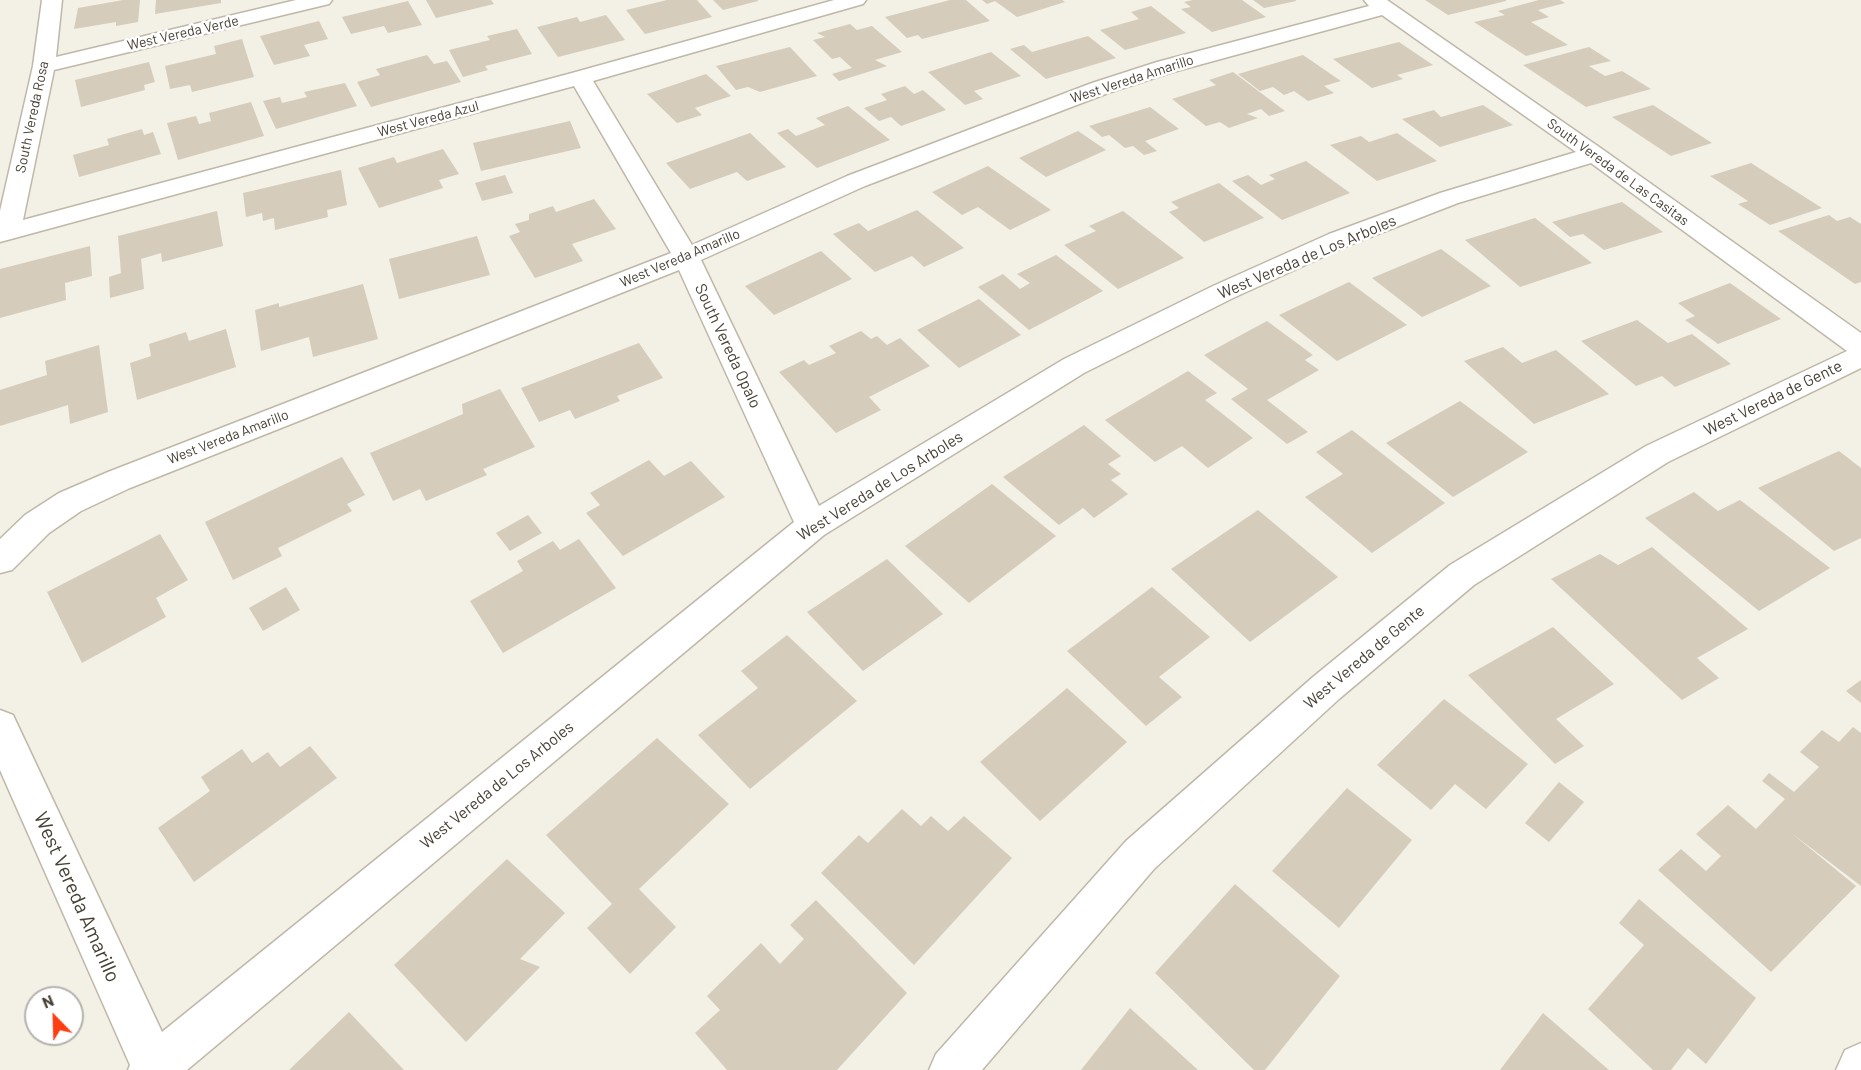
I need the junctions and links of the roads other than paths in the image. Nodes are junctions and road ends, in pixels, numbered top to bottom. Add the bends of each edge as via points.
1 (52, 0) edge
2 (322, 0) edge
3 (856, 0) edge
4 (1379, 4) edge
5 (44, 66) junction
6 (580, 78) junction
7 (1594, 153) junction
8 (4, 233) edge
9 (686, 257) junction
10 (1861, 347) edge
11 (1861, 356) edge
12 (812, 526) junction
13 (3, 554) edge
14 (0, 727) edge
15 (1861, 1066) edge
16 (152, 1069) edge
17 (952, 1070) edge
18 (1859, 1070) edge

1 - 5 street, South Vereda Rosa
2 - 5 street, West Vereda Verde
3 - 6 street, West Vereda Azul
4 - 7 street, South Vereda de Las Casitas
4 - 9 street, West Vereda Amarillo via 1165,67 982,131 856,181
5 - 8 street, South Vereda Rosa
6 - 8 street, West Vereda Azul
6 - 9 street, South Vereda Opalo
7 - 10 street, South Vereda de Las Casitas
7 - 12 street, West Vereda de Los Arboles via 1449,198 1338,240 1223,292 1074,366
9 - 12 street, South Vereda Opalo
9 - 13 street, West Vereda Amarillo via 70,501
11 - 17 street, West Vereda de Gente via 1657,454 1462,575 1326,688 1140,855
12 - 16 street, West Vereda de Los Arboles
14 - 16 street, West Vereda Amarillo
15 - 18 street

